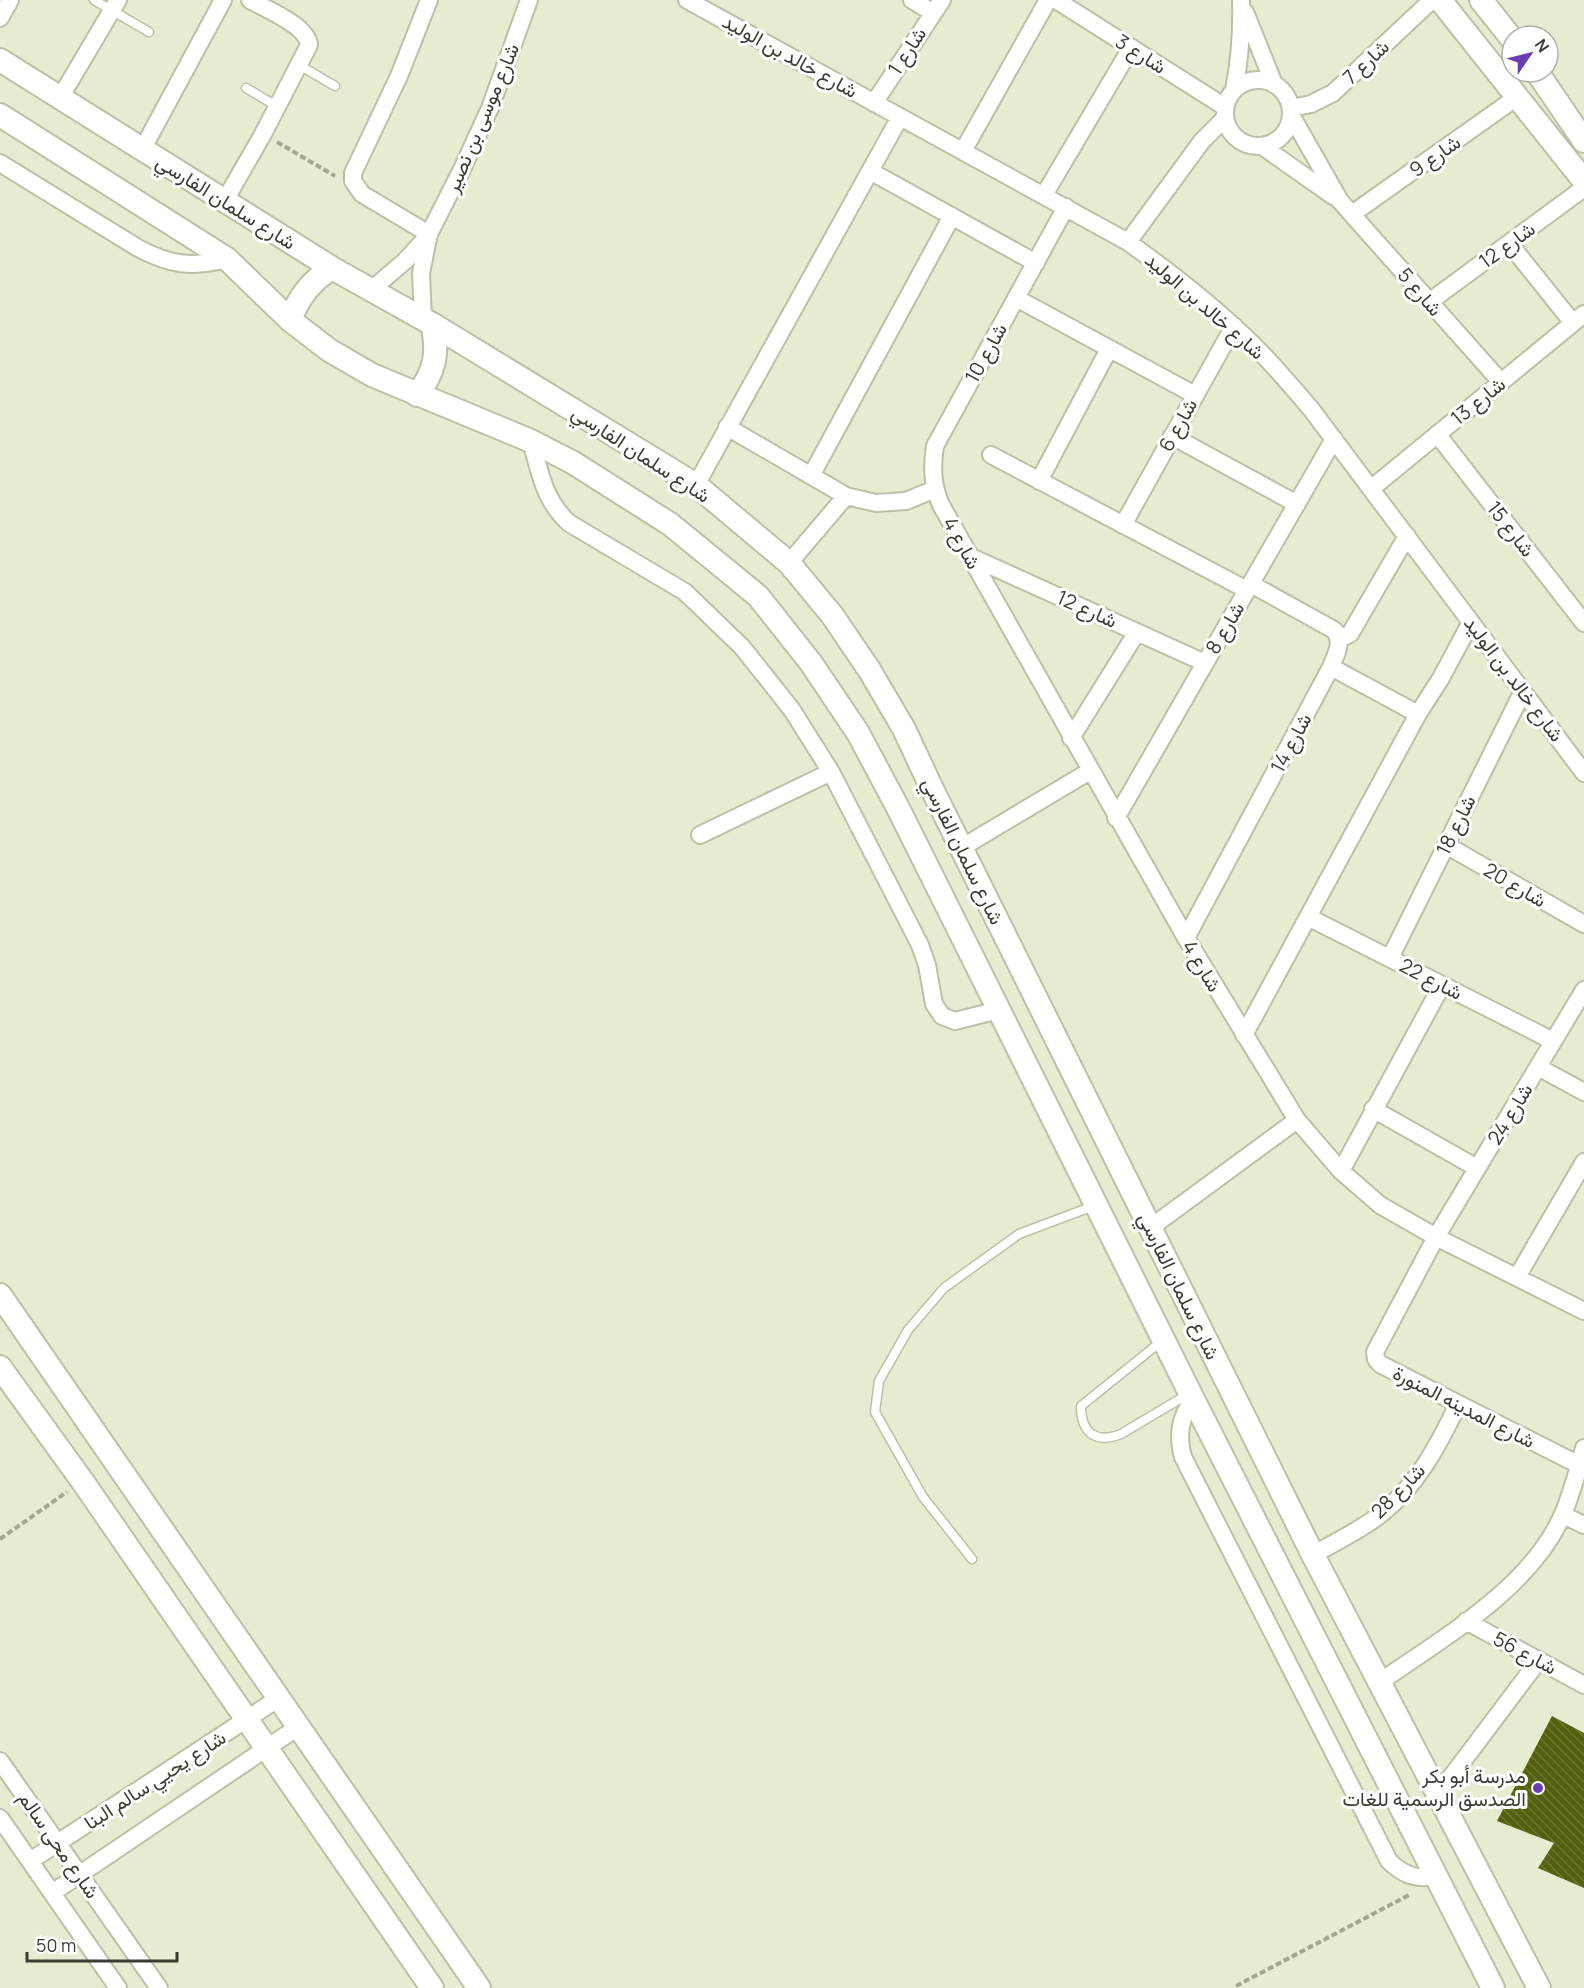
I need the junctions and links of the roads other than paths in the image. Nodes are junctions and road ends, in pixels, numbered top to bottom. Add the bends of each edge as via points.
1 (10, 0) edge
2 (94, 0) edge
3 (223, 0) edge
4 (250, 0) edge
5 (429, 0) edge
6 (529, 0) edge
7 (687, 0) edge
8 (912, 0) edge
9 (1048, 0) edge
10 (1241, 0) edge
11 (1432, 0) edge
12 (1440, 0) edge
13 (1481, 0) edge
14 (1067, 3) edge
15 (115, 5) edge
16 (937, 6) edge
17 (277, 7) edge
18 (0, 18) edge
19 (1500, 24) edge
20 (149, 32) dead end
21 (1131, 48) junction
22 (0, 60) edge
23 (1500, 62) edge
24 (299, 65) junction
25 (1274, 84) junction
26 (1511, 84) edge
27 (1546, 84) edge
28 (334, 86) dead end
29 (246, 88) dead end
30 (1234, 90) junction
31 (1517, 97) junction
32 (60, 98) junction
33 (874, 103) junction
34 (1561, 105) junction
35 (278, 107) junction
36 (1291, 111) junction
37 (1225, 112) junction
38 (0, 115) edge
39 (900, 117) junction
40 (1538, 122) junction
41 (1584, 141) edge
42 (1262, 146) junction
43 (142, 150) junction
44 (963, 151) junction
45 (0, 163) edge
46 (870, 171) junction
47 (1584, 181) edge
48 (1584, 188) edge
49 (1044, 195) junction
50 (1340, 201) junction
51 (224, 202) junction
52 (1066, 207) junction
53 (1352, 214) junction
54 (952, 216) junction
55 (429, 234) junction
56 (1128, 242) junction
57 (1509, 243) junction
58 (227, 259) junction
59 (1036, 263) junction
60 (332, 268) junction
61 (371, 290) junction
62 (1016, 298) junction
63 (1429, 302) junction
64 (1579, 318) edge
65 (290, 320) junction
66 (427, 321) junction
67 (1234, 326) junction
68 (1109, 349) junction
69 (1501, 382) junction
70 (417, 395) junction
71 (1195, 395) junction
72 (727, 427) junction
73 (1437, 434) junction
74 (1172, 436) junction
75 (1334, 439) junction
76 (531, 441) junction
77 (991, 455) dead end
78 (811, 476) junction
79 (1039, 480) junction
80 (696, 485) junction
81 (1372, 488) junction
82 (846, 496) junction
83 (938, 497) junction
84 (1297, 504) junction
85 (1123, 525) junction
86 (1407, 536) junction
87 (969, 556) junction
88 (789, 562) junction
89 (1249, 587) junction
90 (1471, 622) junction
91 (1584, 623) edge
92 (1137, 632) junction
93 (1339, 639) junction
94 (1205, 663) junction
95 (1331, 667) junction
96 (1523, 691) junction
97 (1418, 714) junction
98 (1071, 738) junction
99 (1090, 771) junction
100 (831, 772) junction
101 (1584, 773) edge
102 (1116, 818) junction
103 (700, 836) dead end
104 (1446, 845) junction
105 (961, 848) junction
106 (1308, 917) junction
107 (1584, 924) edge
108 (1186, 938) junction
109 (1390, 958) junction
110 (1442, 985) junction
111 (1584, 990) edge
112 (999, 1010) junction
113 (1244, 1035) junction
114 (1553, 1041) junction
115 (1538, 1067) junction
116 (1584, 1092) edge
117 (1373, 1109) junction
118 (1297, 1120) junction
119 (1584, 1162) edge
120 (1477, 1168) junction
121 (1341, 1171) junction
122 (1096, 1205) junction
123 (1150, 1228) junction
124 (1436, 1237) junction
125 (1516, 1277) junction
126 (0, 1295) edge
127 (1584, 1311) edge
128 (1164, 1340) junction
129 (0, 1367) edge
130 (0, 1383) edge
131 (1192, 1396) junction
132 (25, 1403) junction
133 (1458, 1404) junction
134 (1584, 1448) edge
135 (1579, 1465) junction
136 (1563, 1515) junction
137 (1584, 1525) edge
138 (1313, 1555) junction
139 (972, 1559) dead end
140 (1466, 1621) junction
141 (1539, 1660) junction
142 (1380, 1682) junction
143 (1584, 1685) edge
144 (279, 1698) junction
145 (247, 1719) junction
146 (298, 1727) junction
147 (267, 1748) junction
148 (0, 1761) edge
149 (1438, 1793) junction
150 (0, 1818) edge
151 (58, 1844) junction
152 (30, 1861) junction
153 (79, 1874) junction
154 (1437, 1878) junction
155 (52, 1893) junction
156 (118, 1988) edge
157 (159, 1988) edge
158 (432, 1988) edge
159 (479, 1988) edge
160 (1493, 1988) edge
161 (1539, 1988) edge

1 - 18 street
2 - 15 lane
3 - 43 street
4 - 17 street
5 - 55 street via 399,76 355,165 353,181 362,194
6 - 55 street, شارع موسى بن نصير via 490,108
7 - 33 street, شارع خالد بن الوليد
8 - 16 street
9 - 44 street
10 - 25 street
10 - 30 street via 1242,29
11 - 36 street, شارع 7 via 1333,93
12 - 23 street
13 - 19 street
14 - 21 street, شارع 3
15 - 20 lane
15 - 32 street
16 - 33 street, شارع 1
17 - 24 street via 309,39
21 - 37 street, شارع 3
21 - 49 street
22 - 32 street, شارع سلمان الفارسي
24 - 28 lane
24 - 35 street
25 - 30 street via 1253,80
25 - 36 street via 1288,98
26 - 31 street
27 - 34 street
29 - 35 lane
30 - 37 street
31 - 40 street
31 - 53 street, شارع 9
32 - 43 street, شارع سلمان الفارسي
33 - 39 street, شارع خالد بن الوليد
34 - 40 street via 1545,108
34 - 41 street
35 - 51 street
36 - 42 street via 1290,124 1279,139
36 - 50 street, شارع 5
37 - 42 street via 1235,137 1247,145
37 - 56 street
38 - 58 street, شارع سلمان الفارسي
39 - 44 street, شارع خالد بن الوليد
39 - 46 street
40 - 47 street
42 - 50 street, شارع 5
43 - 51 street, شارع سلمان الفارسي
44 - 49 street, شارع خالد بن الوليد
45 - 58 street via 159,259 181,264
46 - 54 street
46 - 72 street
48 - 57 street, شارع 12
49 - 52 street, شارع خالد بن الوليد
50 - 53 street, شارع 5
51 - 60 street, شارع سلمان الفارسي
52 - 56 street, شارع خالد بن الوليد
52 - 59 street, شارع 10
53 - 63 street, شارع 5
54 - 59 street
54 - 78 street
55 - 61 street, شارع موسى بن نصير
55 - 66 street, شارع موسى بن نصير via 421,273
56 - 67 street, شارع خالد بن الوليد
57 - 63 street, شارع 12
57 - 64 street
58 - 65 street, شارع سلمان الفارسي
59 - 62 street, شارع 10
60 - 61 street, شارع سلمان الفارسي
60 - 65 street via 310,284
61 - 66 street, شارع سلمان الفارسي
62 - 68 street
62 - 83 street, شارع 10 via 935,446 932,467
63 - 69 street, شارع 5
64 - 69 street, شارع 13
65 - 70 street, شارع سلمان الفارسي via 329,350
66 - 70 street via 436,339 435,362
66 - 80 street, شارع سلمان الفارسي
67 - 71 street, شارع 6
67 - 75 street, شارع خالد بن الوليد via 1281,374
68 - 71 street
68 - 79 street
69 - 73 street, شارع 13
70 - 76 street, شارع سلمان الفارسي
71 - 74 street, شارع 6
72 - 78 street
72 - 80 street
73 - 81 street, شارع 13
73 - 91 street, شارع 15
74 - 84 street
74 - 85 street, شارع 6
75 - 81 street, شارع خالد بن الوليد
75 - 84 street, شارع 8
76 - 100 street via 544,485 558,513 569,524 685,592 742,647 792,710
76 - 112 street, شارع سلمان الفارسي via 670,524 758,596 811,663 858,734
77 - 79 street
78 - 82 street
79 - 85 street
80 - 88 street, شارع سلمان الفارسي
81 - 86 street, شارع خالد بن الوليد
82 - 83 street via 876,503
82 - 88 street
83 - 87 street, شارع 4
84 - 89 street, شارع 8
85 - 89 street
86 - 90 street, شارع خالد بن الوليد
86 - 93 street via 1350,634
87 - 92 street, شارع 12
87 - 98 street, شارع 4
88 - 105 street, شارع سلمان الفارسي via 870,671 904,729
89 - 93 street via 1334,630
89 - 94 street, شارع 8
90 - 96 street, شارع خالد بن الوليد
90 - 97 street
92 - 94 street, شارع 12
92 - 98 street
93 - 95 street, شارع 14
94 - 102 street, شارع 8
95 - 97 street
95 - 108 street, شارع 14
96 - 101 street, شارع خالد بن الوليد
96 - 104 street, شارع 18
97 - 106 street
98 - 99 street, شارع 4
99 - 102 street, شارع 4
99 - 105 street
100 - 103 street
100 - 112 street via 920,945 934,1004 942,1016 955,1021
102 - 108 street, شارع 4
104 - 107 street, شارع 20
104 - 109 street, شارع 18
105 - 123 street, شارع سلمان الفارسي
106 - 109 street, شارع 22
106 - 113 street
108 - 113 street, شارع 4
109 - 110 street, شارع 22
110 - 114 street, شارع 22
110 - 117 street
111 - 114 street, شارع 24
112 - 122 street, شارع سلمان الفارسي
113 - 118 street, شارع 4
114 - 115 street, شارع 24
115 - 116 street
115 - 120 street, شارع 24
117 - 120 street
117 - 121 street
118 - 121 street, شارع 4
118 - 123 street
119 - 125 street
120 - 124 street, شارع 24
121 - 124 street, شارع 4 via 1380,1205
122 - 128 street, شارع سلمان الفارسي
122 - 139 lane via 1019,1234 944,1288 908,1330 879,1381 875,1412 923,1497
123 - 138 street, شارع سلمان الفارسي
124 - 125 street, شارع 4
124 - 133 street, شارع المدينه المنورة via 1375,1353 1380,1364
125 - 127 street, شارع 4
126 - 144 street
128 - 131 street, شارع سلمان الفارسي
128 - 131 lane via 1081,1406 1081,1419 1097,1437 1110,1438
129 - 132 street
130 - 132 street
131 - 154 street, شارع سلمان الفارسي
131 - 154 street via 1179,1433 1183,1457 1389,1861 1410,1876
132 - 145 street
133 - 135 street, شارع المدينه المنورة
133 - 138 street, شارع 28 via 1439,1444 1413,1482 1382,1514
134 - 135 street
135 - 136 street
136 - 137 street
136 - 140 street via 1537,1556 1505,1592
138 - 142 street, شارع سلمان الفارسي
140 - 141 street, شارع 56
140 - 142 street
141 - 143 street, شارع 56
141 - 149 street
142 - 149 street, شارع سلمان الفارسي
144 - 145 street, شارع يحيي سالم البنا
144 - 146 street
145 - 147 street
145 - 151 street, شارع يحيي سالم البنا
146 - 147 street, شارع يحيي سالم البنا
146 - 159 street
147 - 153 street, شارع يحيي سالم البنا
147 - 158 street
148 - 151 street, شارع محى سالم
149 - 161 street, شارع سلمان الفارسي
150 - 152 street, شارع محى سالم
151 - 152 street, شارع يحيي سالم البنا
151 - 153 street, شارع محى سالم
152 - 155 street, شارع محى سالم
153 - 155 street, شارع يحيي سالم البنا
153 - 157 street, شارع محى سالم
154 - 160 street, شارع سلمان الفارسي
155 - 156 street, شارع محى سالم

